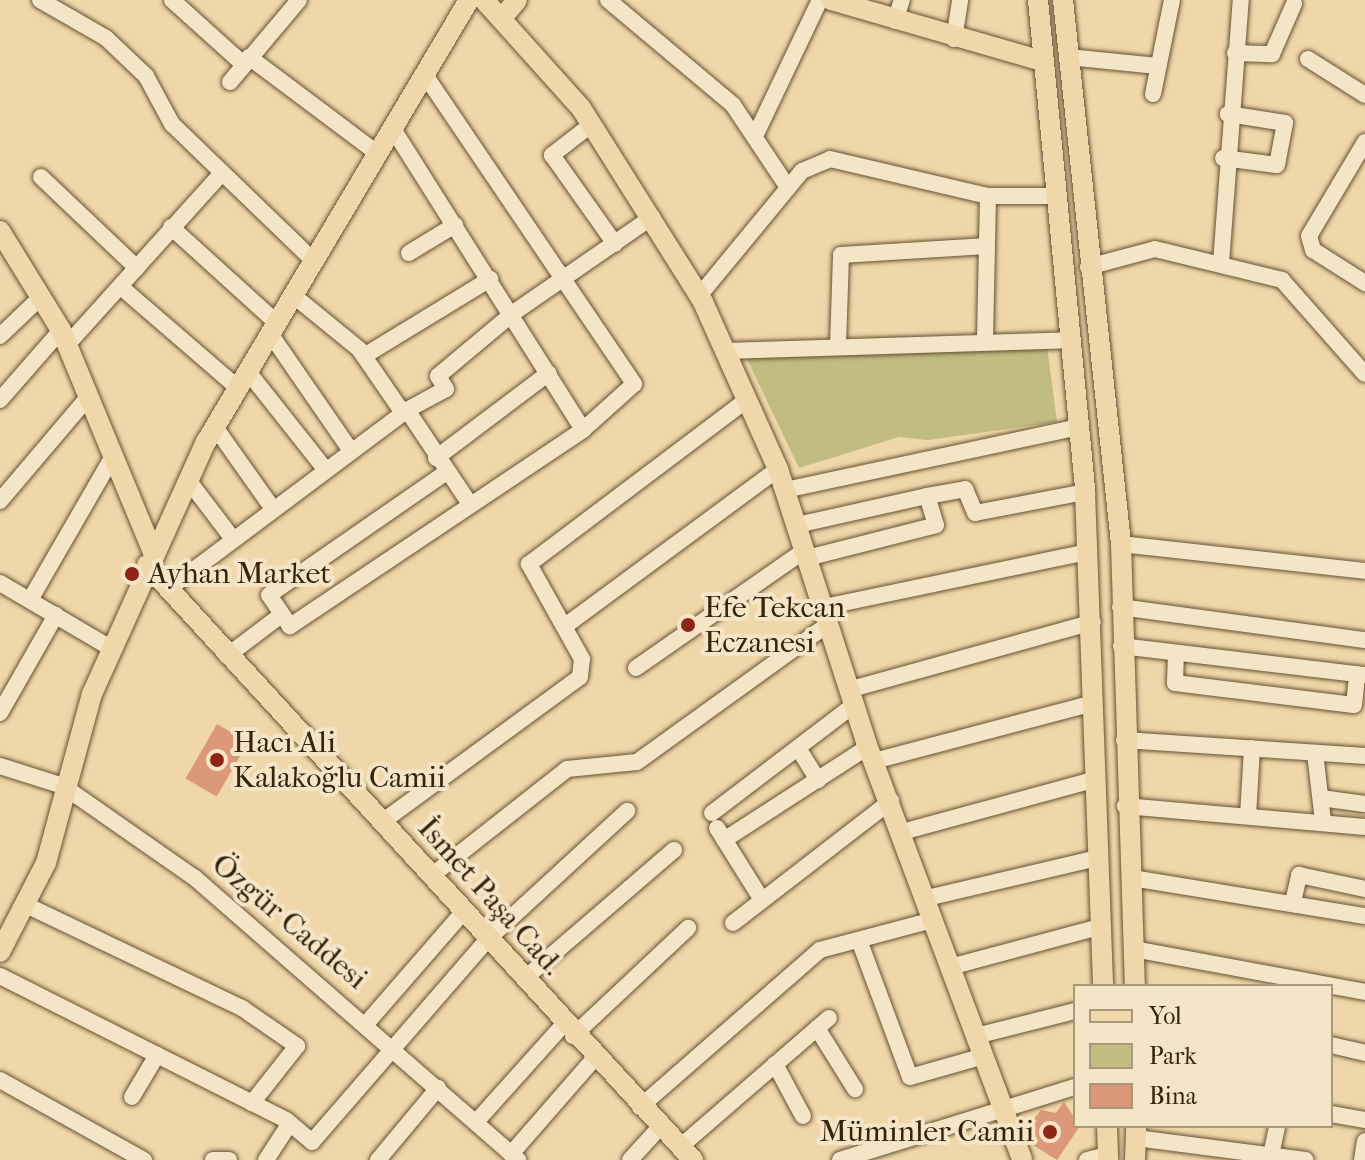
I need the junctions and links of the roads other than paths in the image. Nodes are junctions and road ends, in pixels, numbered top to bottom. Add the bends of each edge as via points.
1 (40, 0) edge
2 (172, 0) edge
3 (299, 0) edge
4 (469, 0) edge
5 (484, 0) edge
6 (517, 0) edge
7 (608, 0) edge
8 (820, 0) edge
9 (831, 0) edge
10 (902, 0) edge
11 (960, 0) edge
12 (1038, 0) edge
13 (1063, 0) edge
14 (1172, 0) edge
15 (1241, 0) edge
16 (1294, 4) dead end
17 (502, 18) junction
18 (895, 21) junction
19 (954, 39) junction
20 (1235, 53) junction
21 (1068, 57) junction
22 (1308, 59) dead end
23 (246, 60) junction
24 (1043, 61) junction
25 (1158, 66) junction
26 (425, 75) junction
27 (230, 82) dead end
28 (1153, 94) dead end
29 (1365, 95) edge
30 (1228, 114) junction
31 (592, 124) junction
32 (393, 129) junction
33 (756, 134) junction
34 (1365, 142) edge
35 (378, 154) junction
36 (1223, 158) junction
37 (222, 173) junction
38 (41, 177) dead end
39 (787, 186) junction
40 (988, 196) junction
41 (1052, 196) junction
42 (652, 217) junction
43 (455, 225) junction
44 (171, 227) junction
45 (2, 237) edge
46 (615, 244) junction
47 (987, 246) junction
48 (409, 253) dead end
49 (315, 262) junction
50 (1221, 263) junction
51 (1088, 267) junction
52 (137, 268) junction
53 (490, 279) junction
54 (564, 281) junction
55 (1365, 283) edge
56 (121, 287) junction
57 (42, 296) junction
58 (294, 296) junction
59 (699, 296) junction
60 (513, 313) junction
61 (275, 329) junction
62 (0, 336) edge
63 (64, 337) junction
64 (985, 340) junction
65 (1069, 340) junction
66 (838, 346) junction
67 (725, 351) junction
68 (364, 356) junction
69 (549, 373) junction
70 (1365, 374) edge
71 (244, 381) junction
72 (89, 396) junction
73 (0, 400) edge
74 (747, 400) junction
75 (405, 411) junction
76 (215, 427) junction
77 (1078, 427) junction
78 (583, 430) junction
79 (351, 451) junction
80 (113, 456) junction
81 (436, 458) junction
82 (778, 469) junction
83 (326, 470) junction
84 (444, 474) junction
85 (188, 480) junction
86 (785, 490) junction
87 (1085, 492) junction
88 (927, 496) junction
89 (0, 501) edge
90 (470, 504) junction
91 (273, 509) junction
92 (797, 525) junction
93 (233, 539) junction
94 (1121, 544) junction
95 (1087, 552) junction
96 (806, 554) junction
97 (150, 559) junction
98 (1365, 571) edge
99 (0, 583) edge
100 (168, 589) junction
101 (30, 600) junction
102 (1120, 607) junction
103 (56, 615) junction
104 (281, 615) junction
105 (826, 616) junction
106 (1093, 622) junction
107 (565, 626) junction
108 (1365, 640) edge
109 (1121, 646) junction
110 (111, 648) junction
111 (1176, 653) junction
112 (227, 656) junction
113 (636, 668) dead end
114 (1361, 675) edge
115 (851, 698) junction
116 (1093, 703) junction
117 (0, 713) edge
118 (1124, 740) junction
119 (798, 748) junction
120 (1252, 748) junction
121 (1315, 753) junction
122 (871, 754) junction
123 (1365, 756) edge
124 (0, 766) edge
125 (818, 780) junction
126 (1093, 780) junction
127 (63, 786) junction
128 (1321, 798) junction
129 (891, 801) junction
130 (1365, 804) edge
131 (1125, 806) junction
132 (627, 811) dead end
133 (1248, 816) junction
134 (1323, 821) junction
135 (382, 822) junction
136 (718, 827) junction
137 (1365, 827) edge
138 (902, 832) junction
139 (674, 850) dead end
140 (1097, 858) junction
141 (435, 873) junction
142 (1132, 878) junction
143 (1365, 889) edge
144 (927, 898) junction
145 (762, 900) junction
146 (1293, 902) junction
147 (28, 906) junction
148 (465, 910) junction
149 (1365, 916) edge
150 (933, 920) junction
151 (733, 923) dead end
152 (1099, 927) junction
153 (688, 928) dead end
154 (489, 938) junction
155 (3, 940) edge
156 (859, 940) junction
157 (1134, 949) junction
158 (950, 967) junction
159 (0, 976) edge
160 (524, 979) junction
161 (1300, 983) edge
162 (1103, 984) edge
163 (1135, 984) edge
164 (1321, 984) edge
165 (1333, 985) edge
166 (1364, 986) edge
167 (1073, 1012) edge
168 (366, 1024) junction
169 (568, 1030) junction
170 (1333, 1045) edge
171 (980, 1046) junction
172 (393, 1048) junction
173 (1365, 1053) edge
174 (157, 1055) junction
175 (594, 1059) junction
176 (775, 1064) junction
177 (0, 1080) edge
178 (438, 1088) junction
179 (1073, 1088) edge
180 (855, 1089) dead end
181 (132, 1097) dead end
182 (252, 1103) junction
183 (640, 1107) junction
184 (1004, 1112) junction
185 (1333, 1114) edge
186 (803, 1116) dead end
187 (1365, 1120) edge
188 (476, 1122) junction
189 (290, 1123) junction
190 (660, 1127) junction
191 (1107, 1128) edge
192 (1277, 1128) edge
193 (1136, 1132) edge
194 (1365, 1141) edge
195 (687, 1153) edge
196 (514, 1157) edge
197 (1108, 1157) edge
198 (1270, 1158) edge
199 (144, 1160) edge
200 (213, 1160) edge
201 (229, 1160) edge
202 (266, 1160) edge
203 (378, 1160) edge
204 (630, 1160) edge
205 (840, 1160) edge
206 (1022, 1160) edge
207 (1087, 1160) edge
208 (1135, 1160) edge
209 (1306, 1160) edge
210 (1362, 1160) edge

1 - 37 street via 106,38 136,67 172,124
2 - 23 street
3 - 23 street
4 - 26 main road
5 - 17 main road
6 - 17 main road
7 - 33 street via 703,74
8 - 33 street
9 - 18 main road
10 - 18 street
11 - 19 street
12 - 24 main road
13 - 21 main road
14 - 25 street
15 - 20 street
16 - 20 street via 1272,54
17 - 31 main road
18 - 19 main road
19 - 24 main road
20 - 30 street
21 - 25 street
21 - 51 main road
22 - 29 street
23 - 27 street
23 - 35 street
24 - 41 main road
25 - 28 street
26 - 32 main road
26 - 54 street
30 - 36 street
30 - 36 street via 1285,123 1277,165
31 - 42 main road
31 - 46 street via 552,155
32 - 35 main road
32 - 43 street
33 - 39 street
34 - 55 street via 1309,236 1313,250
35 - 49 main road
36 - 50 street
37 - 44 street
37 - 49 street
38 - 52 street
39 - 40 street via 830,159
39 - 59 street
40 - 41 street
40 - 47 street
41 - 65 main road
42 - 46 street
42 - 59 main road
43 - 48 street
43 - 53 street
44 - 52 street
44 - 61 street
45 - 57 main road, İsmet Paşa Cad.
46 - 54 street
47 - 64 street
47 - 66 street via 841,255
49 - 58 main road
50 - 51 street via 1155,249
50 - 70 street via 1282,280
51 - 94 main road
52 - 56 street
53 - 60 street
53 - 68 street
54 - 60 street
54 - 78 street via 634,384
56 - 63 street
56 - 71 street
57 - 62 street
57 - 63 main road, İsmet Paşa Cad.
58 - 61 main road
58 - 68 street
59 - 67 main road
60 - 69 street
60 - 75 street via 438,376 446,389
61 - 71 main road
61 - 79 street
63 - 72 main road, İsmet Paşa Cad.
63 - 73 street
64 - 65 street
64 - 66 street
65 - 77 main road
66 - 67 street
67 - 74 main road
68 - 75 street
69 - 78 street
69 - 81 street
71 - 76 main road
71 - 83 street
72 - 80 main road, İsmet Paşa Cad.
72 - 89 street
74 - 82 main road
74 - 107 street via 529,564
75 - 79 street
75 - 81 street
76 - 85 main road
76 - 91 street
77 - 86 street
77 - 87 main road
78 - 90 street
79 - 83 street
80 - 97 main road, İsmet Paşa Cad.
80 - 101 street
81 - 84 street
82 - 86 main road
82 - 107 street
83 - 91 street
84 - 90 street
84 - 104 street via 269,595
85 - 93 street
85 - 97 main road
86 - 92 main road
87 - 88 street via 975,513 965,489
87 - 95 main road
88 - 92 street
88 - 96 street via 936,525
90 - 104 street via 290,626
91 - 93 street
92 - 96 main road
93 - 100 street
94 - 98 street
94 - 102 main road
95 - 105 street
95 - 106 main road
96 - 105 main road
96 - 113 street
97 - 100 main road, İsmet Paşa Cad.
97 - 110 main road
99 - 101 street
100 - 112 main road, İsmet Paşa Cad.
101 - 103 street
102 - 108 street
102 - 109 main road
103 - 110 street
103 - 117 street
104 - 112 street
105 - 115 main road
105 - 141 street via 637,762 567,769
106 - 115 street
106 - 116 main road
107 - 135 street via 582,659 580,677
109 - 111 street
109 - 118 main road
110 - 127 main road
111 - 114 street
111 - 114 street via 1175,683 1354,705
112 - 135 main road, İsmet Paşa Cad.
115 - 119 street
115 - 122 main road
116 - 122 street
116 - 126 main road
118 - 120 street
118 - 131 main road
119 - 125 street
119 - 136 street
120 - 121 street
120 - 133 street
121 - 123 street
121 - 128 street
122 - 125 street
122 - 129 main road
124 - 127 street, Özgür Caddesi
125 - 136 street
126 - 138 street
126 - 140 main road
127 - 147 main road via 46,863
127 - 168 street, Özgür Caddesi via 195,878
128 - 130 street
128 - 134 street
129 - 138 main road
129 - 145 street
131 - 133 street
131 - 142 main road
132 - 154 street
133 - 134 street
134 - 137 street
135 - 141 main road, İsmet Paşa Cad.
136 - 145 street
138 - 144 main road
139 - 160 street
140 - 144 street
140 - 152 main road
141 - 148 main road, İsmet Paşa Cad.
142 - 146 street
142 - 157 main road
143 - 146 street via 1299,875
144 - 150 main road
145 - 151 street
146 - 149 street
147 - 155 main road
147 - 182 street via 242,1008 297,1046
148 - 154 main road, İsmet Paşa Cad.
148 - 168 street
150 - 156 street
150 - 158 main road
152 - 158 street
152 - 162 main road
153 - 169 street
154 - 160 main road, İsmet Paşa Cad.
154 - 172 street
156 - 171 street via 910,1077
156 - 183 street via 820,950
157 - 161 street
157 - 163 main road
158 - 171 main road
159 - 174 street
160 - 169 main road, İsmet Paşa Cad.
161 - 164 street
165 - 166 street
167 - 171 street
168 - 172 street, Özgür Caddesi
169 - 175 main road, İsmet Paşa Cad.
169 - 188 street
170 - 173 street
171 - 184 main road
172 - 178 street, Özgür Caddesi
172 - 189 street via 312,1142
174 - 181 street
174 - 182 street
175 - 183 main road, İsmet Paşa Cad.
175 - 196 street
176 - 180 street via 823,1023
176 - 186 street
176 - 195 street
177 - 199 street
178 - 188 street, Özgür Caddesi
178 - 203 street
179 - 184 street
182 - 189 street
183 - 190 main road, İsmet Paşa Cad.
184 - 205 street
184 - 206 main road
185 - 187 street
188 - 196 street, Özgür Caddesi
189 - 202 street
190 - 195 main road, İsmet Paşa Cad.
190 - 204 street
191 - 197 main road
192 - 198 street
193 - 198 street
193 - 208 main road
194 - 210 street
197 - 207 street
198 - 209 street
200 - 201 street

